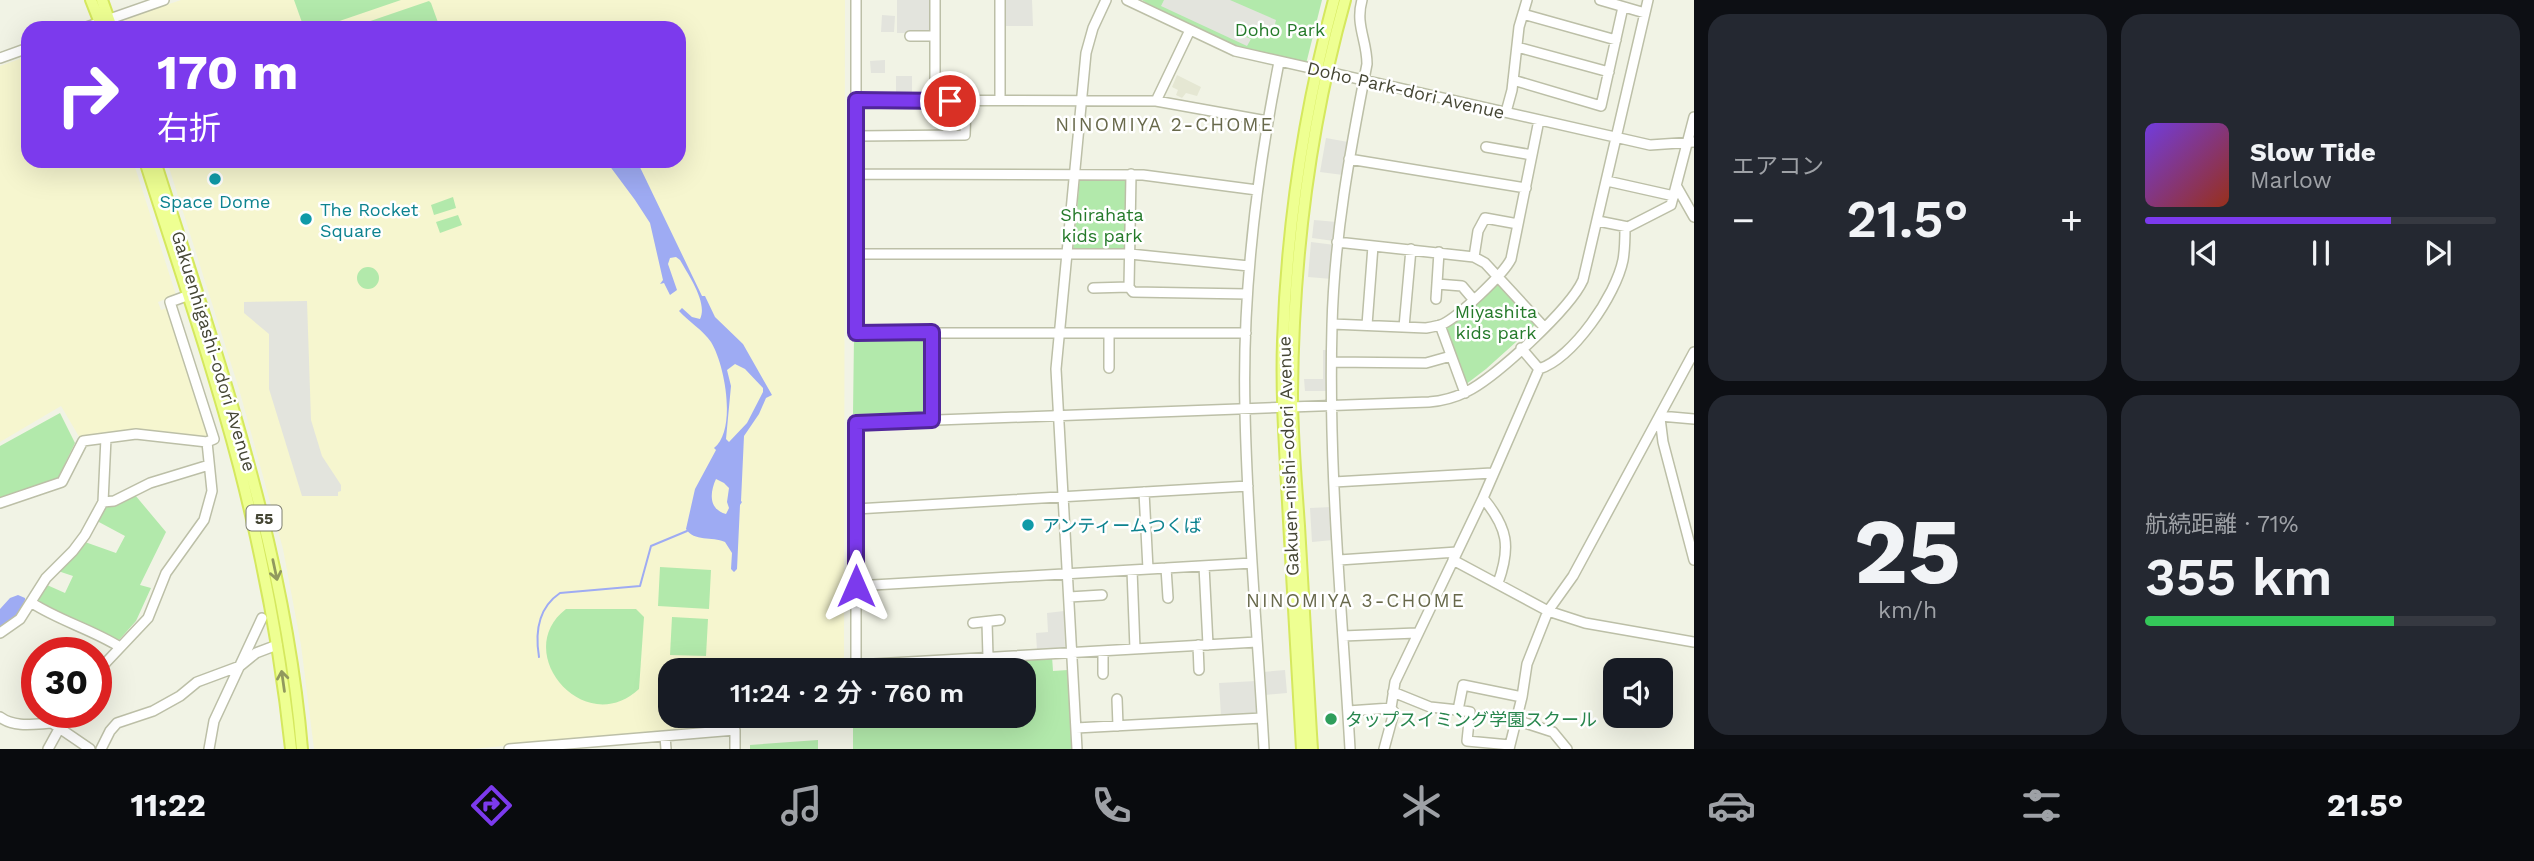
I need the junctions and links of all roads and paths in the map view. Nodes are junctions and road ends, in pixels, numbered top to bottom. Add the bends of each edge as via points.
1 (91, 0) edge
2 (102, 0) edge
3 (164, 0) edge
4 (856, 0) edge
5 (935, 0) edge
6 (1000, 0) edge
7 (1106, 0) edge
8 (1127, 0) edge
9 (1334, 0) edge
10 (1345, 0) edge
11 (1362, 0) edge
12 (1527, 0) edge
13 (1600, 0) edge
14 (1648, 0) edge
15 (1623, 6) junction
16 (1645, 13) junction
17 (1523, 14) junction
18 (103, 21) edge
19 (105, 21) edge
20 (112, 21) edge
21 (1190, 30) junction
22 (910, 36) dead end
23 (935, 36) junction
24 (1616, 40) junction
25 (1517, 47) junction
26 (21, 50) edge
27 (0, 58) edge
28 (1279, 62) junction
29 (1321, 71) junction
30 (1609, 72) junction
31 (1513, 80) junction
32 (1364, 81) junction
33 (856, 100) junction
34 (1000, 100) junction
35 (1080, 100) junction
36 (935, 101) junction
37 (966, 101) junction
38 (1156, 101) junction
39 (1506, 113) junction
40 (1694, 117) edge
41 (1539, 120) junction
42 (1267, 121) junction
43 (857, 136) junction
44 (1617, 138) junction
45 (1691, 142) edge
46 (1486, 147) dead end
47 (1532, 155) junction
48 (1349, 159) junction
49 (148, 168) edge
50 (157, 168) edge
51 (858, 174) junction
52 (1073, 174) junction
53 (1131, 174) junction
54 (1607, 181) junction
55 (1526, 188) junction
56 (1257, 190) junction
57 (1675, 191) junction
58 (1694, 217) edge
59 (1598, 221) junction
60 (1518, 224) junction
61 (1625, 227) junction
62 (1338, 242) junction
63 (1373, 246) junction
64 (1411, 249) junction
65 (1439, 252) junction
66 (857, 254) junction
67 (1066, 254) junction
68 (1130, 254) junction
69 (1474, 257) junction
70 (1249, 266) junction
71 (1498, 276) junction
72 (1437, 284) junction
73 (1129, 287) junction
74 (1093, 288) dead end
75 (193, 294) junction
76 (1247, 294) junction
77 (1436, 299) dead end
78 (1473, 299) junction
79 (1332, 324) junction
80 (1367, 325) junction
81 (1440, 326) junction
82 (1404, 327) junction
83 (1544, 327) junction
84 (932, 332) junction
85 (1058, 333) junction
86 (1109, 333) junction
87 (1246, 333) junction
88 (1521, 348) junction
89 (1451, 356) junction
90 (1693, 356) edge
91 (1332, 362) junction
92 (1109, 368) dead end
93 (1539, 369) junction
94 (1465, 393) junction
95 (1331, 405) junction
96 (1288, 407) junction
97 (1245, 409) junction
98 (1058, 415) junction
99 (1660, 416) junction
100 (1694, 419) edge
101 (932, 420) junction
102 (106, 438) junction
103 (207, 442) junction
104 (209, 465) junction
105 (1492, 473) junction
106 (1334, 482) junction
107 (1248, 486) junction
108 (1144, 492) junction
109 (1063, 497) junction
110 (1483, 498) junction
111 (103, 502) junction
112 (0, 503) edge
113 (856, 509) junction
114 (1455, 556) junction
115 (1339, 560) junction
116 (1694, 560) edge
117 (1252, 563) junction
118 (1203, 566) junction
119 (1166, 568) junction
120 (1148, 569) junction
121 (1132, 570) junction
122 (1068, 574) junction
123 (1499, 583) junction
124 (856, 586) junction
125 (1102, 595) dead end
126 (1069, 597) junction
127 (1168, 597) dead end
128 (32, 603) junction
129 (1548, 611) junction
130 (262, 618) dead end
131 (1000, 621) dead end
132 (987, 622) junction
133 (973, 623) dead end
134 (1416, 633) junction
135 (0, 634) edge
136 (1343, 636) junction
137 (1257, 642) junction
138 (1694, 642) edge
139 (277, 645) junction
140 (1203, 645) junction
141 (120, 647) junction
142 (1135, 649) junction
143 (1102, 650) junction
144 (1072, 652) junction
145 (112, 656) edge
146 (988, 657) junction
147 (240, 666) junction
148 (1199, 670) dead end
149 (1103, 674) dead end
150 (1393, 692) junction
151 (1522, 697) junction
152 (1117, 699) dead end
153 (1391, 708) junction
154 (1458, 710) junction
155 (1348, 711) junction
156 (0, 717) edge
157 (1262, 718) junction
158 (1516, 720) junction
159 (21, 725) edge
160 (1118, 726) junction
161 (54, 728) edge
162 (58, 728) edge
163 (1076, 729) junction
164 (665, 736) junction
165 (1510, 747) edge
166 (538, 748) edge
167 (48, 749) edge
168 (90, 749) edge
169 (101, 749) edge
170 (209, 749) edge
171 (291, 749) edge
172 (302, 749) edge
173 (509, 749) edge
174 (666, 749) edge
175 (735, 749) edge
176 (1077, 749) edge
177 (1264, 749) edge
178 (1302, 749) edge
179 (1312, 749) edge
180 (1350, 749) edge
181 (1384, 749) edge
182 (1567, 749) edge

1 - 18 main road
2 - 19 main road
3 - 20 street
4 - 33 street
5 - 23 street
6 - 34 street
7 - 35 street via 1089,41
8 - 21 street, Doho Park-dori Avenue
9 - 29 main road, Gakuen-nishi-odori Avenue
10 - 29 main road, Gakuen-nishi-odori Avenue
11 - 32 street via 1358,18 1367,54
12 - 17 street
13 - 15 street
14 - 16 street
15 - 16 street
15 - 24 street
16 - 44 street
17 - 24 street
17 - 25 street
21 - 28 street, Doho Park-dori Avenue via 1235,51
21 - 38 street
22 - 23 street
23 - 36 street
24 - 30 street
25 - 30 street
25 - 31 street
26 - 27 street
28 - 29 street, Doho Park-dori Avenue
28 - 42 street
29 - 32 street, Doho Park-dori Avenue
29 - 96 main road, Gakuen-nishi-odori Avenue via 1300,156 1292,223 1283,341
30 - 31 street via 1601,106
31 - 39 street
32 - 39 street, Doho Park-dori Avenue
32 - 48 street
33 - 36 street
33 - 43 street
34 - 35 street
34 - 37 street
35 - 38 street
35 - 52 street
36 - 37 street
37 - 43 street via 965,135
38 - 42 street
39 - 41 street, Doho Park-dori Avenue
40 - 45 street
41 - 44 street, Doho Park-dori Avenue
41 - 47 street
42 - 56 street
43 - 51 street
44 - 45 street, Doho Park-dori Avenue via 1658,145
44 - 54 street
45 - 57 street
46 - 47 street
47 - 55 street
48 - 55 street
48 - 62 street
49 - 75 main road, Gakuenhigashi-odori Avenue / 55
50 - 75 main road, Gakuenhigashi-odori Avenue / 55
51 - 52 street
51 - 66 street
52 - 53 street
52 - 67 street
53 - 56 street
53 - 68 street
54 - 57 street
54 - 59 street
55 - 60 street
56 - 70 street
57 - 58 street
57 - 61 street via 1668,208
59 - 61 street
59 - 83 street via 1580,288
60 - 69 street via 1485,218
60 - 71 street via 1511,259
61 - 93 street via 1623,262 1597,317 1549,366
62 - 63 street
62 - 79 street
63 - 64 street
63 - 80 street
64 - 65 street
64 - 82 street
65 - 69 street
65 - 72 street
66 - 67 street
66 - 84 street via 856,333
67 - 68 street
67 - 85 street
68 - 70 street
68 - 73 street
69 - 71 street
70 - 76 street
71 - 78 street
71 - 83 street
72 - 77 street
72 - 78 street via 1462,286
73 - 74 street
73 - 76 street via 1133,292
75 - 103 street via 170,302 214,439
75 - 139 main road, Gakuenhigashi-odori Avenue / 55 via 260,554
75 -> 172 main road, Gakuenhigashi-odori Avenue / 55 via 262,508 293,666
76 - 87 street
78 - 81 street
79 - 80 street
79 - 91 street
80 - 82 street
81 - 82 street
81 - 89 street
83 - 88 street
84 - 85 street
84 - 101 street
85 - 86 street
85 - 98 street
86 - 87 street
86 - 92 street
87 - 97 street
88 - 93 street
88 - 94 street
89 - 91 street via 1426,363
89 - 94 street
90 - 99 street
91 - 95 street
93 - 105 street
94 - 95 street via 1429,402
95 - 96 street
95 - 106 street
96 - 97 street
96 - 178 main road, Gakuen-nishi-odori Avenue
96 - 179 main road, Gakuen-nishi-odori Avenue
97 - 98 street
97 - 107 street
98 - 101 street
98 - 109 street
99 - 100 street
99 - 116 street
99 - 129 street via 1573,576
101 - 113 street via 856,423
102 - 103 street via 135,434
102 - 111 street
102 - 112 street via 83,441 67,476 57,486
103 - 104 street
104 - 111 street
104 - 141 street via 212,491 204,520 166,573 148,618
105 - 106 street
105 - 110 street
106 - 115 street
107 - 108 street
107 - 117 street
108 - 109 street
108 - 120 street
109 - 113 street
109 - 122 street
110 - 114 street
110 - 123 street via 1493,510 1508,551
111 - 128 street via 85,535 46,578
113 - 124 street
114 - 115 street
114 - 123 street
114 - 134 street
115 - 136 street
117 - 118 street
117 - 137 street
118 - 119 street
118 - 140 street
119 - 120 street
119 - 127 street
120 - 121 street
121 - 122 street
121 - 142 street
122 - 124 street
122 - 126 street
123 - 129 street
124 - 146 street via 856,664
125 - 126 street
126 - 144 street
128 - 135 street
128 - 141 street
129 - 138 street via 1585,624
129 - 151 street via 1527,664
130 - 147 street
131 - 132 street
132 - 133 street
132 - 146 street
134 - 136 street
134 - 150 street
136 - 155 street
137 - 140 street
137 - 157 street
139 - 147 street
171 -> 139 main road, Gakuenhigashi-odori Avenue / 55
140 - 142 street
140 - 148 street
141 - 145 street
142 - 143 street
143 - 144 street
143 - 149 street
144 - 146 street
144 - 163 street
147 - 169 street via 197,682 153,711 117,723
147 - 170 street via 214,721
150 - 153 street
150 - 154 street via 1430,707
151 - 154 street via 1463,685
151 - 158 street
152 - 160 street
153 - 155 street
153 - 181 street via 1394,712
154 - 165 street via 1469,712 1467,741
155 - 180 street
156 - 159 street
157 - 160 street
157 - 177 street
158 - 165 street
158 - 182 street via 1553,732
160 - 163 street
161 - 167 street
162 - 168 street
163 - 176 street
164 - 166 street
164 - 174 street
164 - 175 street via 735,730
166 - 173 street

